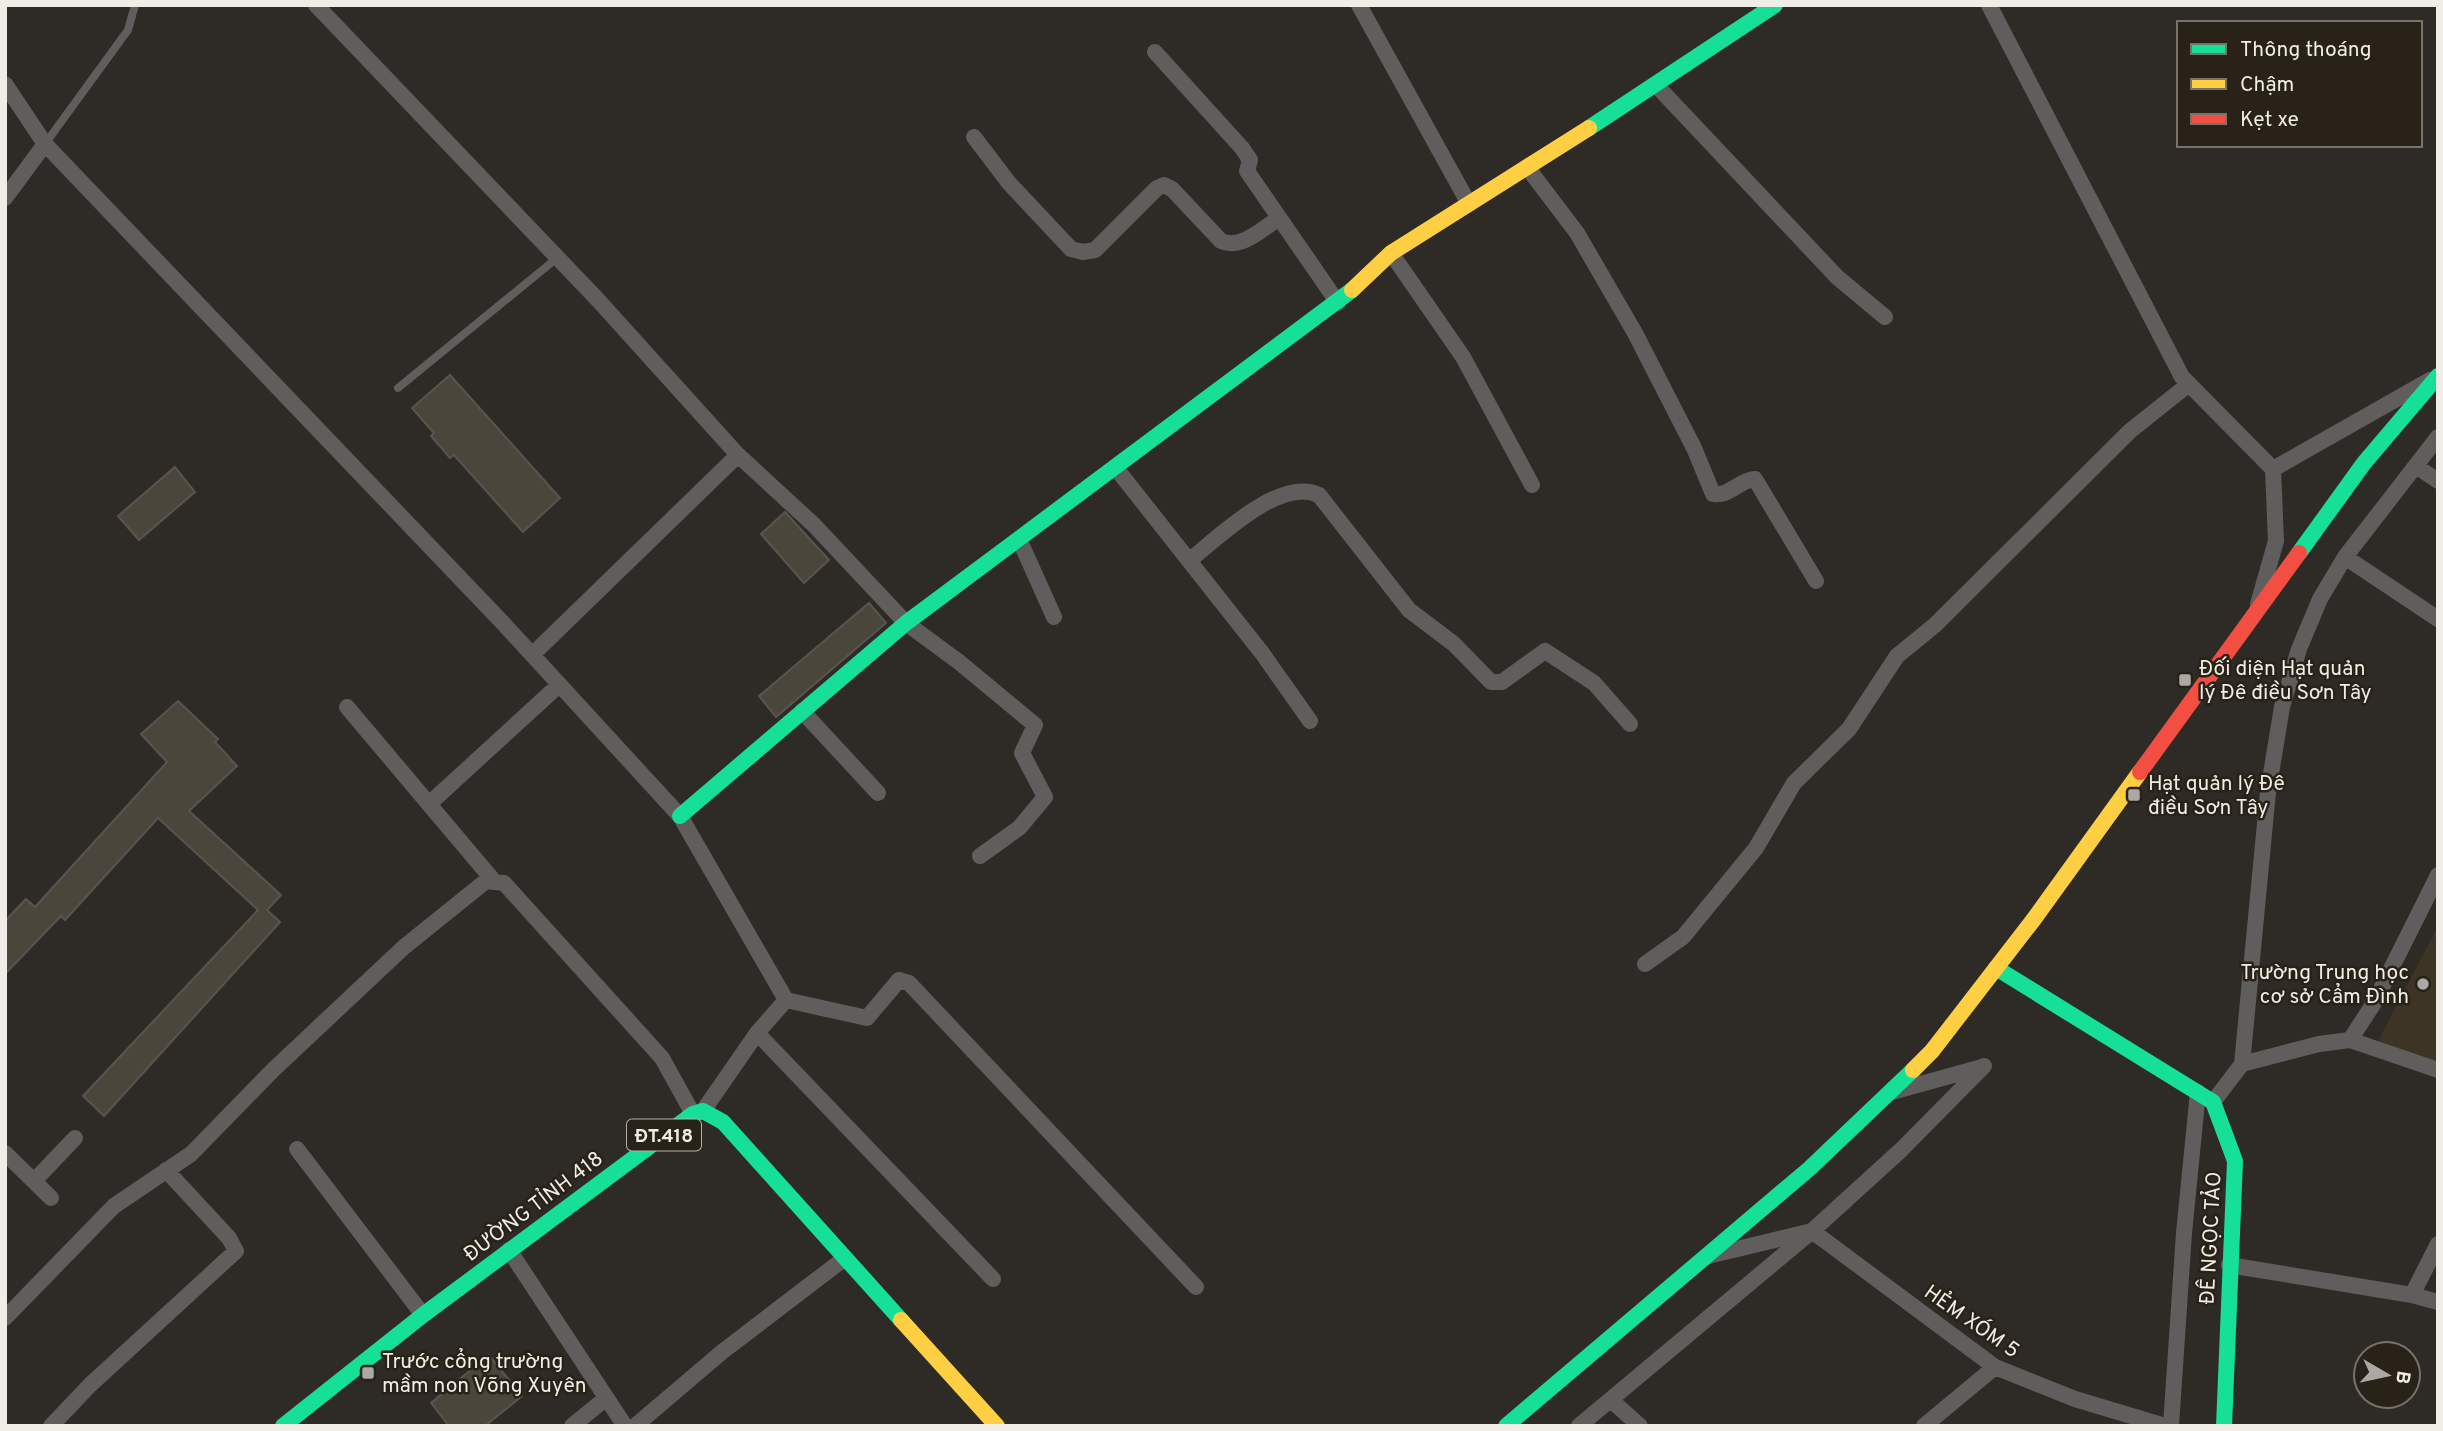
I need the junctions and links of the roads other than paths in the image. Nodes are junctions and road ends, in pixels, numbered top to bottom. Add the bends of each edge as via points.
1 (135, 5) edge
2 (316, 5) edge
3 (1359, 5) edge
4 (1775, 5) edge
5 (1989, 5) edge
6 (1155, 52) dead end
7 (5, 85) edge
8 (1656, 85) junction
9 (974, 137) dead end
10 (45, 144) junction
11 (1527, 167) junction
12 (5, 198) edge
13 (1469, 204) junction
14 (1279, 218) junction
15 (1391, 253) junction
16 (557, 258) junction
17 (1338, 303) junction
18 (1885, 317) dead end
19 (2438, 376) edge
20 (2189, 384) junction
21 (398, 388) dead end
22 (2438, 436) edge
23 (738, 455) junction
24 (2416, 466) junction
25 (1115, 467) junction
26 (2273, 469) junction
27 (2438, 481) edge
28 (1532, 485) dead end
29 (1018, 539) junction
30 (2345, 557) junction
31 (1189, 561) junction
32 (1816, 581) dead end
33 (2256, 612) junction
34 (1054, 617) dead end
35 (2438, 619) edge
36 (906, 623) junction
37 (532, 655) junction
38 (559, 685) junction
39 (347, 708) dead end
40 (802, 711) junction
41 (1310, 721) dead end
42 (1630, 724) dead end
43 (878, 793) dead end
44 (429, 804) junction
45 (680, 816) junction
46 (980, 856) dead end
47 (2438, 876) edge
48 (493, 880) junction
49 (1645, 964) dead end
50 (1996, 968) junction
51 (786, 1000) junction
52 (757, 1032) junction
53 (2350, 1040) junction
54 (2242, 1064) junction
55 (2438, 1070) edge
56 (1889, 1092) junction
57 (2198, 1092) junction
58 (2213, 1102) junction
59 (698, 1113) junction
60 (75, 1138) dead end
61 (297, 1149) dead end
62 (5, 1153) edge
63 (166, 1170) junction
64 (34, 1181) junction
65 (51, 1198) dead end
66 (1812, 1231) junction
67 (2438, 1244) edge
68 (509, 1250) junction
69 (1706, 1256) junction
70 (845, 1258) junction
71 (2229, 1265) junction
72 (993, 1279) dead end
73 (1196, 1287) dead end
74 (2412, 1295) junction
75 (2438, 1302) edge
76 (423, 1315) junction
77 (5, 1318) edge
78 (1995, 1367) junction
79 (605, 1399) junction
80 (1612, 1401) junction
81 (51, 1426) edge
82 (283, 1426) edge
83 (572, 1426) edge
84 (625, 1426) edge
85 (635, 1426) edge
86 (997, 1426) edge
87 (1506, 1426) edge
88 (1579, 1426) edge
89 (1640, 1426) edge
90 (1924, 1426) edge
91 (2165, 1426) edge
92 (2171, 1426) edge
93 (2224, 1426) edge

1 - 10 lane via 128,30
2 - 16 street
3 - 13 street
4 - 8 main road
5 - 20 street via 2175,365
6 - 14 street via 1242,148 1250,160 1247,171
7 - 10 street
8 - 11 main road
8 - 18 street via 1837,277
9 - 14 street via 1009,183 1071,249 1095,250 1164,185 1230,245
10 - 12 street
10 - 37 street
11 - 13 main road
11 - 32 street via 1577,233 1635,333 1713,494 1723,495 1755,479
13 - 15 main road
14 - 17 street
15 - 17 main road
15 - 28 street via 1463,357
16 - 21 lane
16 - 23 street
17 - 25 main road
19 - 26 street
19 - 33 main road via 2364,463
20 - 26 street
20 - 49 street via 2130,431 1935,625 1897,656 1849,729 1794,783 1756,849 1683,937
22 - 24 street
23 - 36 street via 814,525
23 - 37 street
24 - 27 street
24 - 30 street
25 - 29 main road
25 - 31 street
26 - 33 street via 2276,541
29 - 34 street
29 - 36 main road
30 - 35 street
30 - 54 street via 2315,611 2282,706 2268,792
31 - 41 street
31 - 42 street via 1249,513 1293,490 1307,489 1319,495 1409,610 1454,643 1491,682 1502,682 1545,651 1594,683
33 - 50 main road
36 - 40 main road
36 - 46 street via 1035,725 1022,753 1045,797 1026,822
37 - 38 street
38 - 44 street
38 - 45 street
39 - 44 street
40 - 43 street
40 - 45 main road
44 - 48 street
45 - 51 street
47 - 53 street via 2374,1003
48 - 59 street via 504,883 662,1058
48 - 63 street via 481,883 404,947 191,1154
50 - 56 main road via 1932,1051
50 - 57 main road
51 - 52 street
51 - 73 street via 867,1018 899,980 909,983
52 - 59 street
52 - 72 street
53 - 54 street
53 - 55 street
54 - 58 street
56 - 66 street via 1984,1066
56 - 69 main road via 1810,1169
57 - 58 main road
57 - 92 street
58 - 71 main road, ĐÊ NGỌC TẢO via 2235,1161
59 - 68 main road, ĐƯỜNG TỈNH 418 / ĐT.418
59 - 70 main road, ĐT.418 via 723,1122
60 - 64 street
61 - 76 street
62 - 64 street
63 - 77 street via 114,1206
63 - 81 street via 236,1251
64 - 65 street
66 - 69 street
66 - 78 street, HẺM XÓM 5
66 - 80 street
67 - 74 street
68 - 76 main road, ĐƯỜNG TỈNH 418 / ĐT.418
68 - 79 street
69 - 87 main road
70 - 85 street
70 - 86 main road, ĐT.418
71 - 74 street
71 - 93 main road, ĐÊ NGỌC TẢO
74 - 75 street
76 - 82 main road, ĐƯỜNG TỈNH 418 / ĐT.418
78 - 90 street
78 - 91 street, HẺM XÓM 5 via 2075,1399
79 - 83 street
79 - 84 street
80 - 88 street
80 - 89 street

